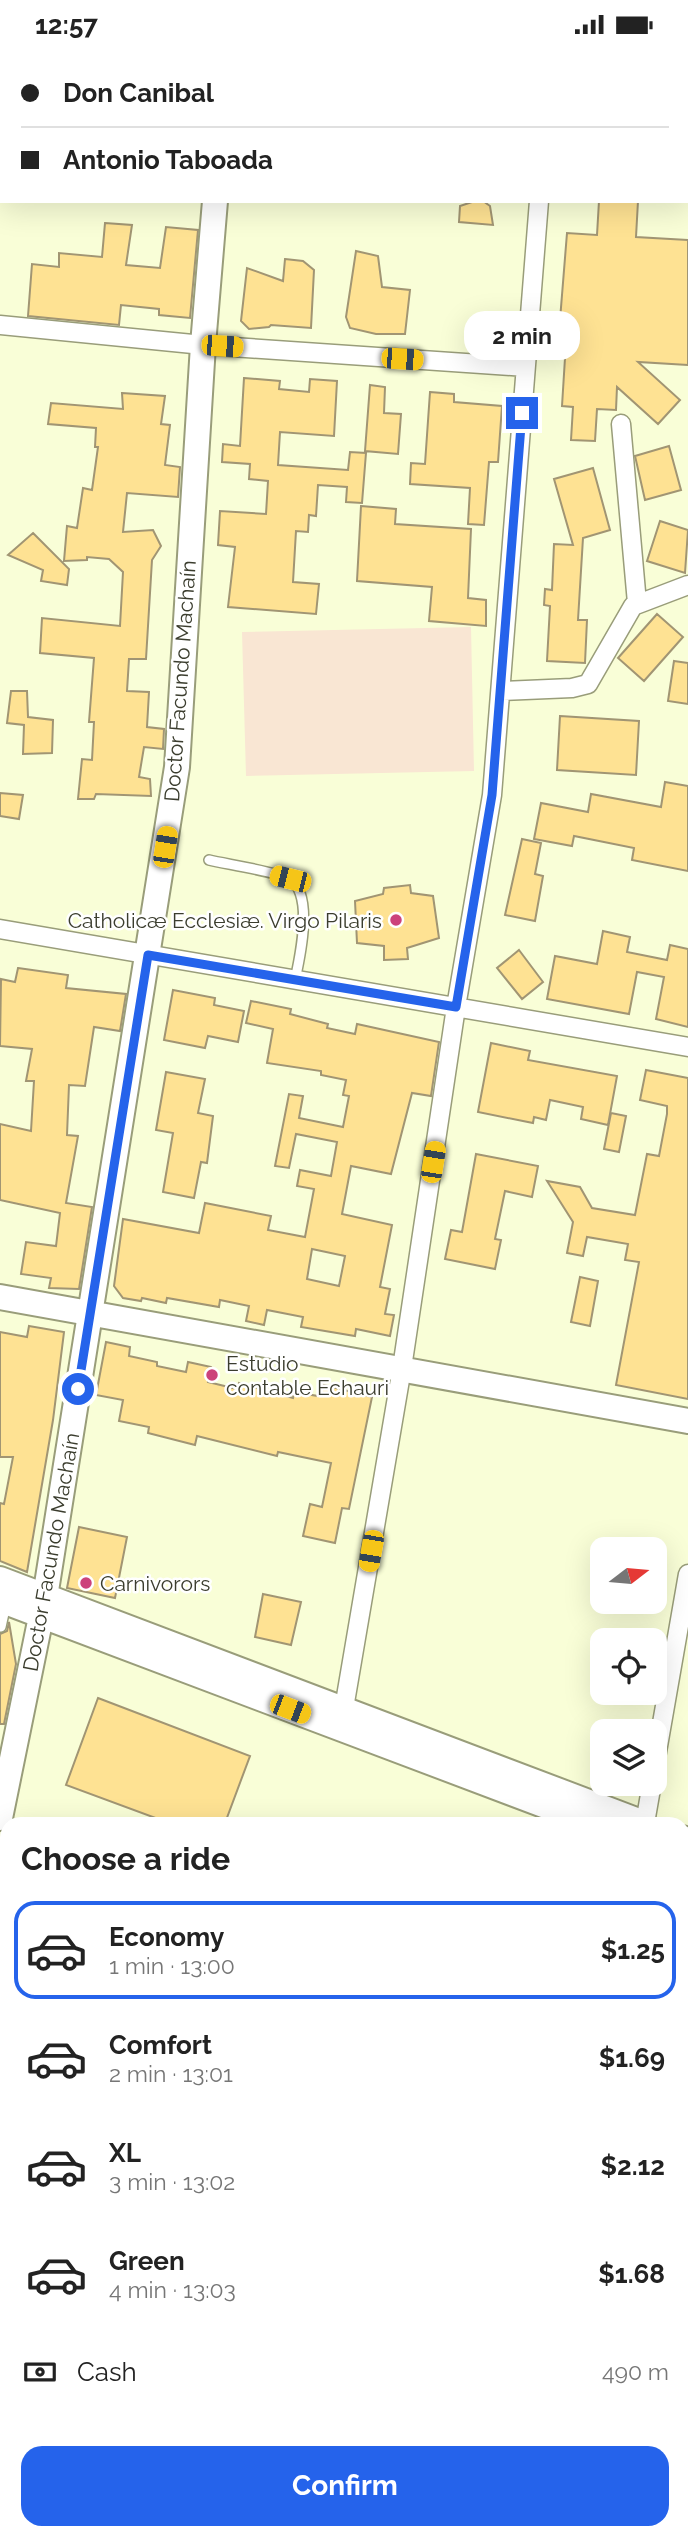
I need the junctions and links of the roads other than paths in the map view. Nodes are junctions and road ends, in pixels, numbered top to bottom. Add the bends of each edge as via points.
1 (215, 203) edge
2 (539, 203) edge
3 (0, 325) edge
4 (203, 345) junction
5 (525, 367) junction
6 (621, 424) dead end
7 (688, 585) edge
8 (637, 603) junction
9 (501, 691) junction
10 (209, 860) dead end
11 (0, 929) edge
12 (148, 955) junction
13 (295, 980) junction
14 (456, 1007) junction
15 (688, 1047) edge
16 (0, 1297) edge
17 (90, 1313) junction
18 (402, 1368) junction
19 (688, 1421) edge
20 (688, 1574) edge
21 (2, 1602) edge
22 (43, 1605) junction
23 (343, 1718) junction
24 (663, 1719) edge
25 (650, 1796) edge
26 (0, 1817) edge
27 (576, 1817) edge
28 (628, 1817) edge
29 (646, 1817) edge

1 - 4 main road, Doctor Facundo Machaín
2 - 5 street
3 - 4 street
4 - 5 street
4 - 12 main road, Doctor Facundo Machaín via 177,767
5 - 9 street
6 - 8 street
7 - 8 street
8 - 9 street via 588,684
9 - 14 street via 492,795
10 - 13 lane via 290,879 299,891 305,909
11 - 12 street
12 - 13 street
12 - 17 main road, Doctor Facundo Machaín
13 - 14 street
14 - 15 street
14 - 18 street
16 - 17 main road
17 - 18 main road
17 - 22 main road, Doctor Facundo Machaín
18 - 19 main road
18 - 23 street
20 - 24 street
21 - 22 main road
22 - 23 main road
22 - 26 main road, Doctor Facundo Machaín via 18,1699
23 - 27 main road
23 - 28 main road
25 - 29 street

